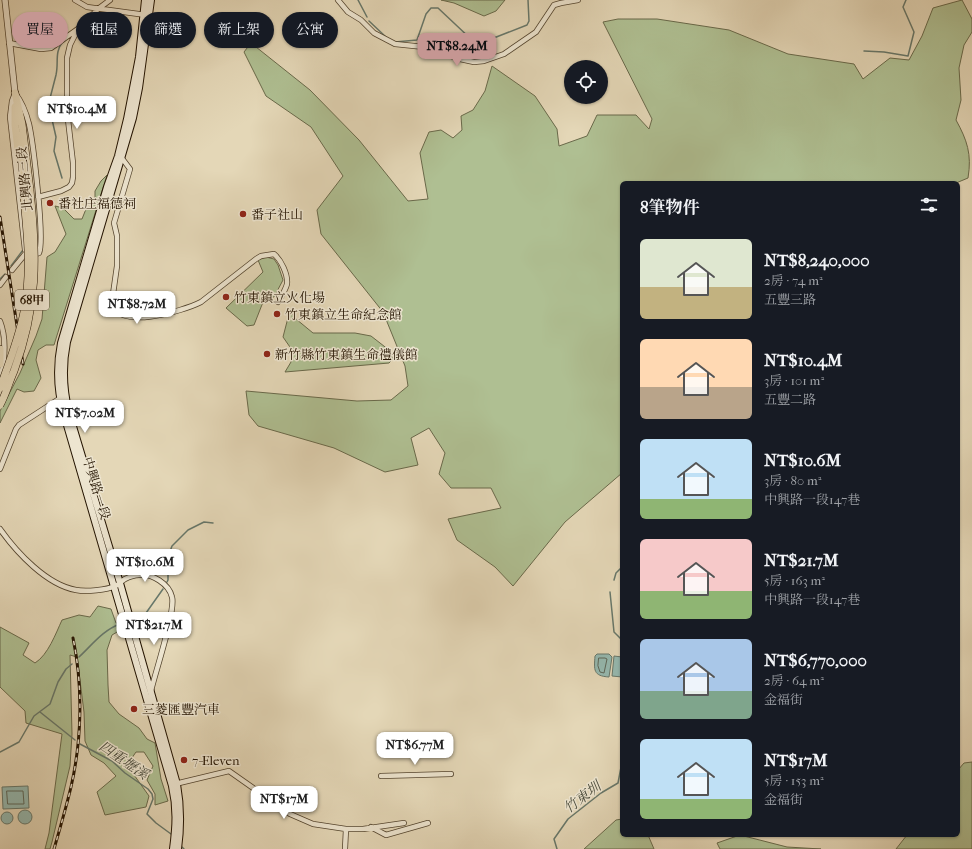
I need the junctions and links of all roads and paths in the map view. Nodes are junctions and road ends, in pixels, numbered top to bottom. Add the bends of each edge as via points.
1 (5, 0) edge
2 (75, 0) edge
3 (110, 0) edge
4 (145, 0) edge
5 (151, 0) edge
6 (338, 0) edge
7 (578, 0) edge
8 (98, 9) junction
9 (95, 12) edge
10 (146, 12) edge
11 (147, 12) edge
12 (140, 14) edge
13 (76, 30) edge
14 (76, 35) edge
15 (10, 43) junction
16 (145, 48) edge
17 (15, 93) junction
18 (120, 157) junction
19 (27, 189) junction
20 (38, 198) junction
21 (26, 253) junction
22 (12, 270) dead end
23 (6, 277) dead end
24 (0, 285) edge
25 (278, 302) dead end
26 (0, 321) edge
27 (0, 349) edge
28 (0, 364) edge
29 (0, 379) edge
30 (0, 388) edge
31 (59, 399) junction
32 (0, 405) edge
33 (0, 470) edge
34 (0, 529) edge
35 (118, 585) junction
36 (150, 691) junction
37 (147, 698) junction
38 (451, 774) dead end
39 (381, 776) dead end
40 (175, 784) junction
41 (404, 822) dead end
42 (428, 824) dead end
43 (371, 827) junction
44 (346, 829) junction
45 (173, 849) edge
46 (178, 849) edge
47 (345, 849) edge

1 - 15 street, 北興路三段
2 - 8 street via 87,7
3 - 8 street
4 - 10 main road
5 - 11 main road
6 - 7 street via 348,12 374,33 395,44 424,47 474,62 504,54 536,32 554,5
8 - 9 street
8 - 12 street
13 - 15 street via 51,48 41,49
14 - 20 street via 67,58 67,111 73,163 72,183 61,191
15 - 17 street, 北興路三段
16 - 18 main road, 中興路一段 via 133,118
17 - 19 highway, 68甲 via 16,125
17 - 20 street, 北興路三段 via 29,123
17 - 21 street, 北興路三段 via 10,117
18 - 25 street via 130,169 114,223 117,236 117,266 112,306 116,312 127,317 160,315 193,306 256,259 274,254 279,259 287,284
18 - 31 main road, 中興路一段 via 107,187 61,343 57,373
18 - 35 main road, 中興路一段 via 67,342 63,371 65,397
19 - 30 highway, 68甲, bridge via 27,291 20,331
19 - 32 highway, 68甲, bridge via 35,259 34,291 20,353
20 - 21 street, 北興路三段 via 41,249 38,254
21 - 22 street, 北興路三段
23 - 24 street
26 - 29 street via 5,340
27 - 28 highway
31 - 33 street via 22,422 16,429
31 - 35 main road, 中興路一段
34 - 35 street via 30,562 56,583 78,591
35 - 36 main road, 中興路一段
35 - 36 street via 124,579 148,575 166,586 172,597 171,615
35 - 37 main road, 中興路一段
36 - 37 street
36 - 40 main road, 中興路一段
37 - 40 main road, 中興路一段
38 - 39 street
40 - 44 street via 229,771 290,814 313,824
40 - 45 main road, 中興路一段 via 176,830
40 - 46 main road, 中興路一段 via 180,802
41 - 43 street
42 - 43 street via 386,835
43 - 44 street
44 - 47 street

